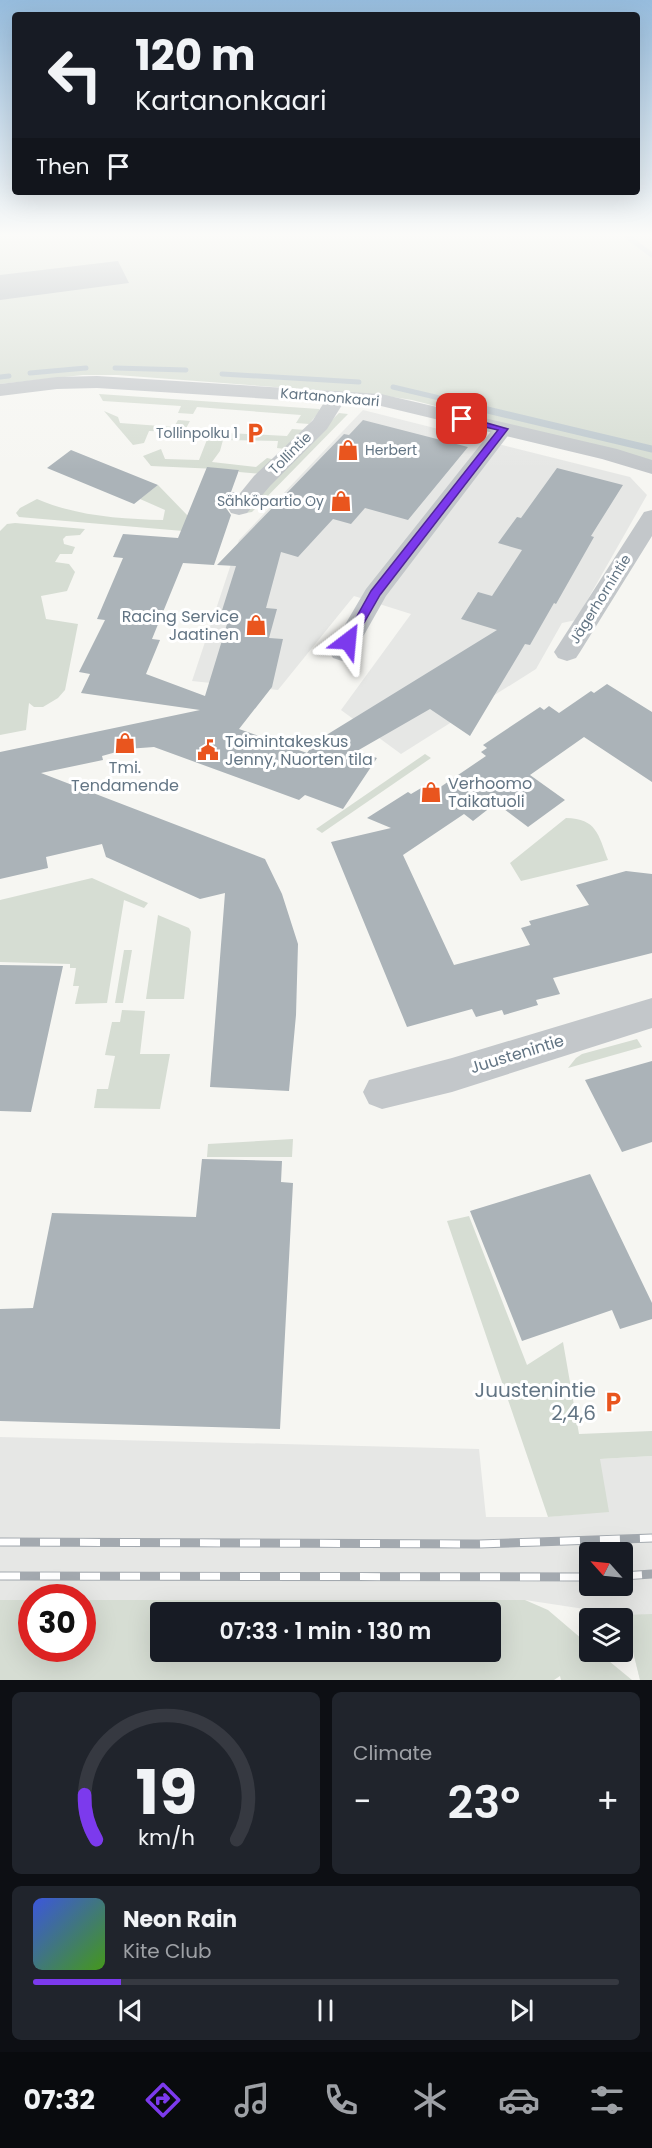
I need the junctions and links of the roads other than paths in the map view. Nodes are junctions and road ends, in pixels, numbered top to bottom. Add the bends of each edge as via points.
1 (0, 390) edge
2 (337, 397) junction
3 (503, 429) junction
4 (652, 467) edge
5 (239, 508) dead end
6 (652, 517) edge
7 (342, 652) dead end
8 (567, 652) dead end
9 (652, 1013) edge
10 (382, 1092) dead end

1 - 2 street, Kartanonkaari via 97,382
2 - 3 street, Kartanonkaari via 381,400
2 - 5 street, Tollintie via 315,428 250,492
3 - 4 street, Kartanonkaari
3 - 7 street via 375,594
6 - 8 street, Jägerhornintie
9 - 10 street, Juustenintie

